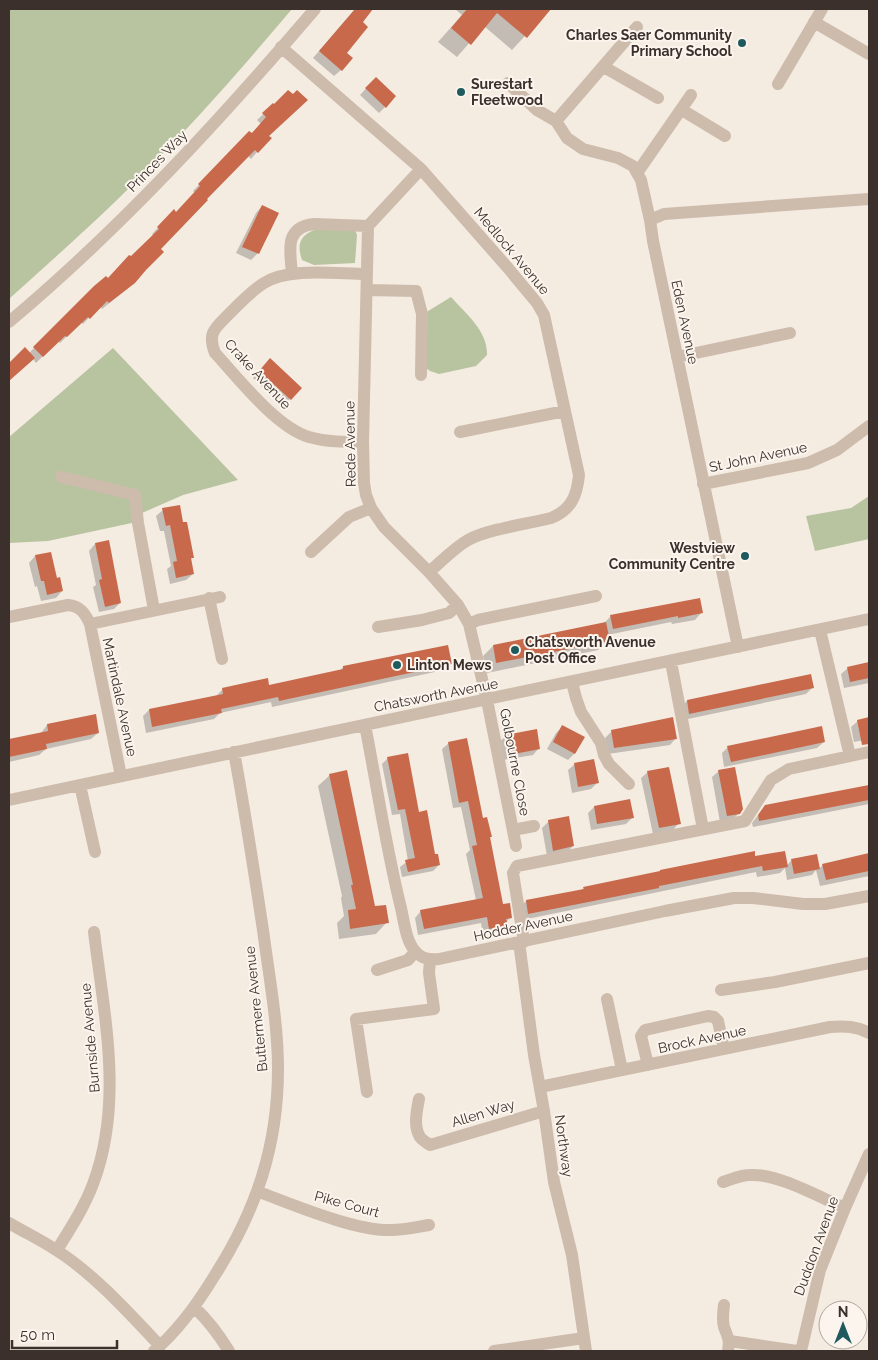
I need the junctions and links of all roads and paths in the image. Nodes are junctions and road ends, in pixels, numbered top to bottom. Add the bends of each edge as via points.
1 (315, 9) edge
2 (822, 9) edge
3 (814, 22) junction
4 (637, 27) dead end
5 (281, 47) junction
6 (869, 54) edge
7 (604, 67) junction
8 (508, 83) dead end
9 (778, 84) dead end
10 (691, 95) dead end
11 (658, 98) dead end
12 (682, 110) junction
13 (556, 121) junction
14 (725, 136) dead end
15 (421, 169) junction
16 (637, 172) junction
17 (869, 199) edge
18 (650, 220) junction
19 (368, 226) junction
20 (292, 273) junction
21 (367, 274) junction
22 (367, 290) junction
23 (9, 322) edge
24 (790, 333) dead end
25 (677, 356) junction
26 (421, 376) dead end
27 (565, 411) junction
28 (869, 426) edge
29 (460, 432) dead end
30 (363, 442) junction
31 (61, 477) dead end
32 (703, 484) junction
33 (371, 508) junction
34 (311, 552) dead end
35 (429, 572) junction
36 (596, 596) dead end
37 (458, 605) junction
38 (154, 610) junction
39 (9, 617) edge
40 (869, 619) edge
41 (90, 624) junction
42 (469, 624) junction
43 (378, 627) dead end
44 (820, 630) junction
45 (738, 647) junction
46 (222, 659) dead end
47 (671, 662) junction
48 (572, 682) junction
49 (487, 700) junction
50 (365, 724) junction
51 (234, 752) junction
52 (869, 752) edge
53 (850, 756) junction
54 (121, 776) junction
55 (629, 784) dead end
56 (80, 785) junction
57 (9, 800) edge
58 (534, 826) dead end
59 (703, 829) junction
60 (513, 830) junction
61 (516, 846) dead end
62 (95, 852) dead end
63 (869, 896) edge
64 (94, 932) dead end
65 (522, 942) junction
66 (415, 952) junction
67 (430, 960) junction
68 (869, 963) edge
69 (377, 970) dead end
70 (721, 990) dead end
71 (608, 999) dead end
72 (869, 1033) edge
73 (724, 1050) junction
74 (648, 1065) junction
75 (622, 1070) junction
76 (540, 1087) junction
77 (367, 1092) dead end
78 (420, 1099) dead end
79 (544, 1111) junction
80 (869, 1154) edge
81 (723, 1182) dead end
82 (258, 1192) junction
83 (845, 1208) junction
84 (9, 1223) edge
85 (429, 1225) dead end
86 (57, 1250) junction
87 (724, 1306) dead end
88 (195, 1308) junction
89 (584, 1338) junction
90 (729, 1346) edge
91 (157, 1349) edge
92 (229, 1351) edge
93 (494, 1351) edge
94 (586, 1351) edge
95 (799, 1351) edge

1 - 5 street, Princes Way
2 - 3 street
3 - 6 street
3 - 9 street
4 - 7 street
5 - 15 street, Medlock Avenue
5 - 23 street, Princes Way via 166,174 79,260
7 - 11 street
7 - 13 street
8 - 13 street via 538,110
10 - 12 street
12 - 14 street
12 - 16 street
13 - 16 street via 567,138 583,149 618,158
15 - 19 street
15 - 27 street, Medlock Avenue via 537,303 544,315
16 - 18 street, Eden Avenue
17 - 18 street via 664,214
18 - 25 street, Eden Avenue
19 - 20 street via 306,224 292,236
19 - 21 street, Rede Avenue
20 - 21 street, Crake Avenue
20 - 30 street, Crake Avenue via 266,281 217,326 211,343 215,353 289,428 332,441
21 - 22 street, Rede Avenue
22 - 26 street via 416,291 422,314
22 - 30 street, Rede Avenue
24 - 25 street
25 - 32 street, Eden Avenue
27 - 29 street
27 - 35 street, Medlock Avenue via 579,475 578,487 569,506 551,518 468,540
28 - 32 street, St John Avenue via 837,450 808,463
30 - 33 street, Rede Avenue via 364,482
31 - 38 street via 135,495
32 - 45 street, Eden Avenue
33 - 34 street via 349,517
33 - 35 street, Rede Avenue via 390,533
35 - 37 street, Rede Avenue
36 - 42 street
37 - 42 street, Rede Avenue
37 - 43 street via 449,612 422,620
38 - 41 street, Martindale Avenue
38 - 46 street, Martindale Avenue via 215,598
39 - 41 street, Martindale Avenue via 68,605 85,614
40 - 44 street, Chatsworth Avenue
41 - 54 street, Martindale Avenue
42 - 49 street, Rede Avenue
44 - 45 street, Chatsworth Avenue
44 - 53 street
45 - 47 street, Chatsworth Avenue
47 - 48 street, Chatsworth Avenue
47 - 59 street
48 - 49 street, Chatsworth Avenue
48 - 55 street via 581,712 598,737 609,764
49 - 50 street, Chatsworth Avenue
49 - 60 street, Golbourne Close
50 - 51 street, Chatsworth Avenue
50 - 66 street via 395,883
51 - 54 street, Chatsworth Avenue
51 - 82 street, Buttermere Avenue via 252,853 277,1042 276,1113
52 - 53 street
53 - 59 street, Northway via 788,769 771,780 746,821
54 - 56 street, Chatsworth Avenue
56 - 57 street, Chatsworth Avenue
56 - 62 street
58 - 60 street, Golbourne Close
59 - 65 street, Northway via 518,866 513,873
60 - 61 street, Golbourne Close
63 - 65 street, Hodder Avenue via 825,904 734,898
64 - 86 street, Burnside Avenue via 109,1050 109,1109 93,1184 77,1219
65 - 67 street, Hodder Avenue
65 - 76 street, Northway
66 - 67 street
66 - 69 street via 408,960
67 - 77 street via 434,1009 356,1019
68 - 70 street
71 - 75 street
72 - 73 street, Brock Avenue via 859,1028 830,1026
73 - 74 street, Brock Avenue
73 - 74 street via 718,1021 714,1016 708,1016 645,1030 641,1036
74 - 75 street, Brock Avenue
75 - 76 street, Brock Avenue
76 - 79 street, Northway
78 - 79 street, Allen Way via 416,1128 420,1138 430,1145
79 - 89 street, Northway via 554,1182 570,1242
80 - 83 street, Duddon Avenue
81 - 83 street via 749,1174 767,1176
82 - 85 street, Pike Court via 369,1228 391,1230
82 - 88 street, Buttermere Avenue via 234,1247
83 - 95 street, Duddon Avenue via 820,1270
84 - 86 street
86 - 91 street via 101,1286
87 - 90 street via 722,1316
88 - 91 street, Buttermere Avenue
88 - 92 street
89 - 93 street
89 - 94 street, Northway
90 - 95 street

